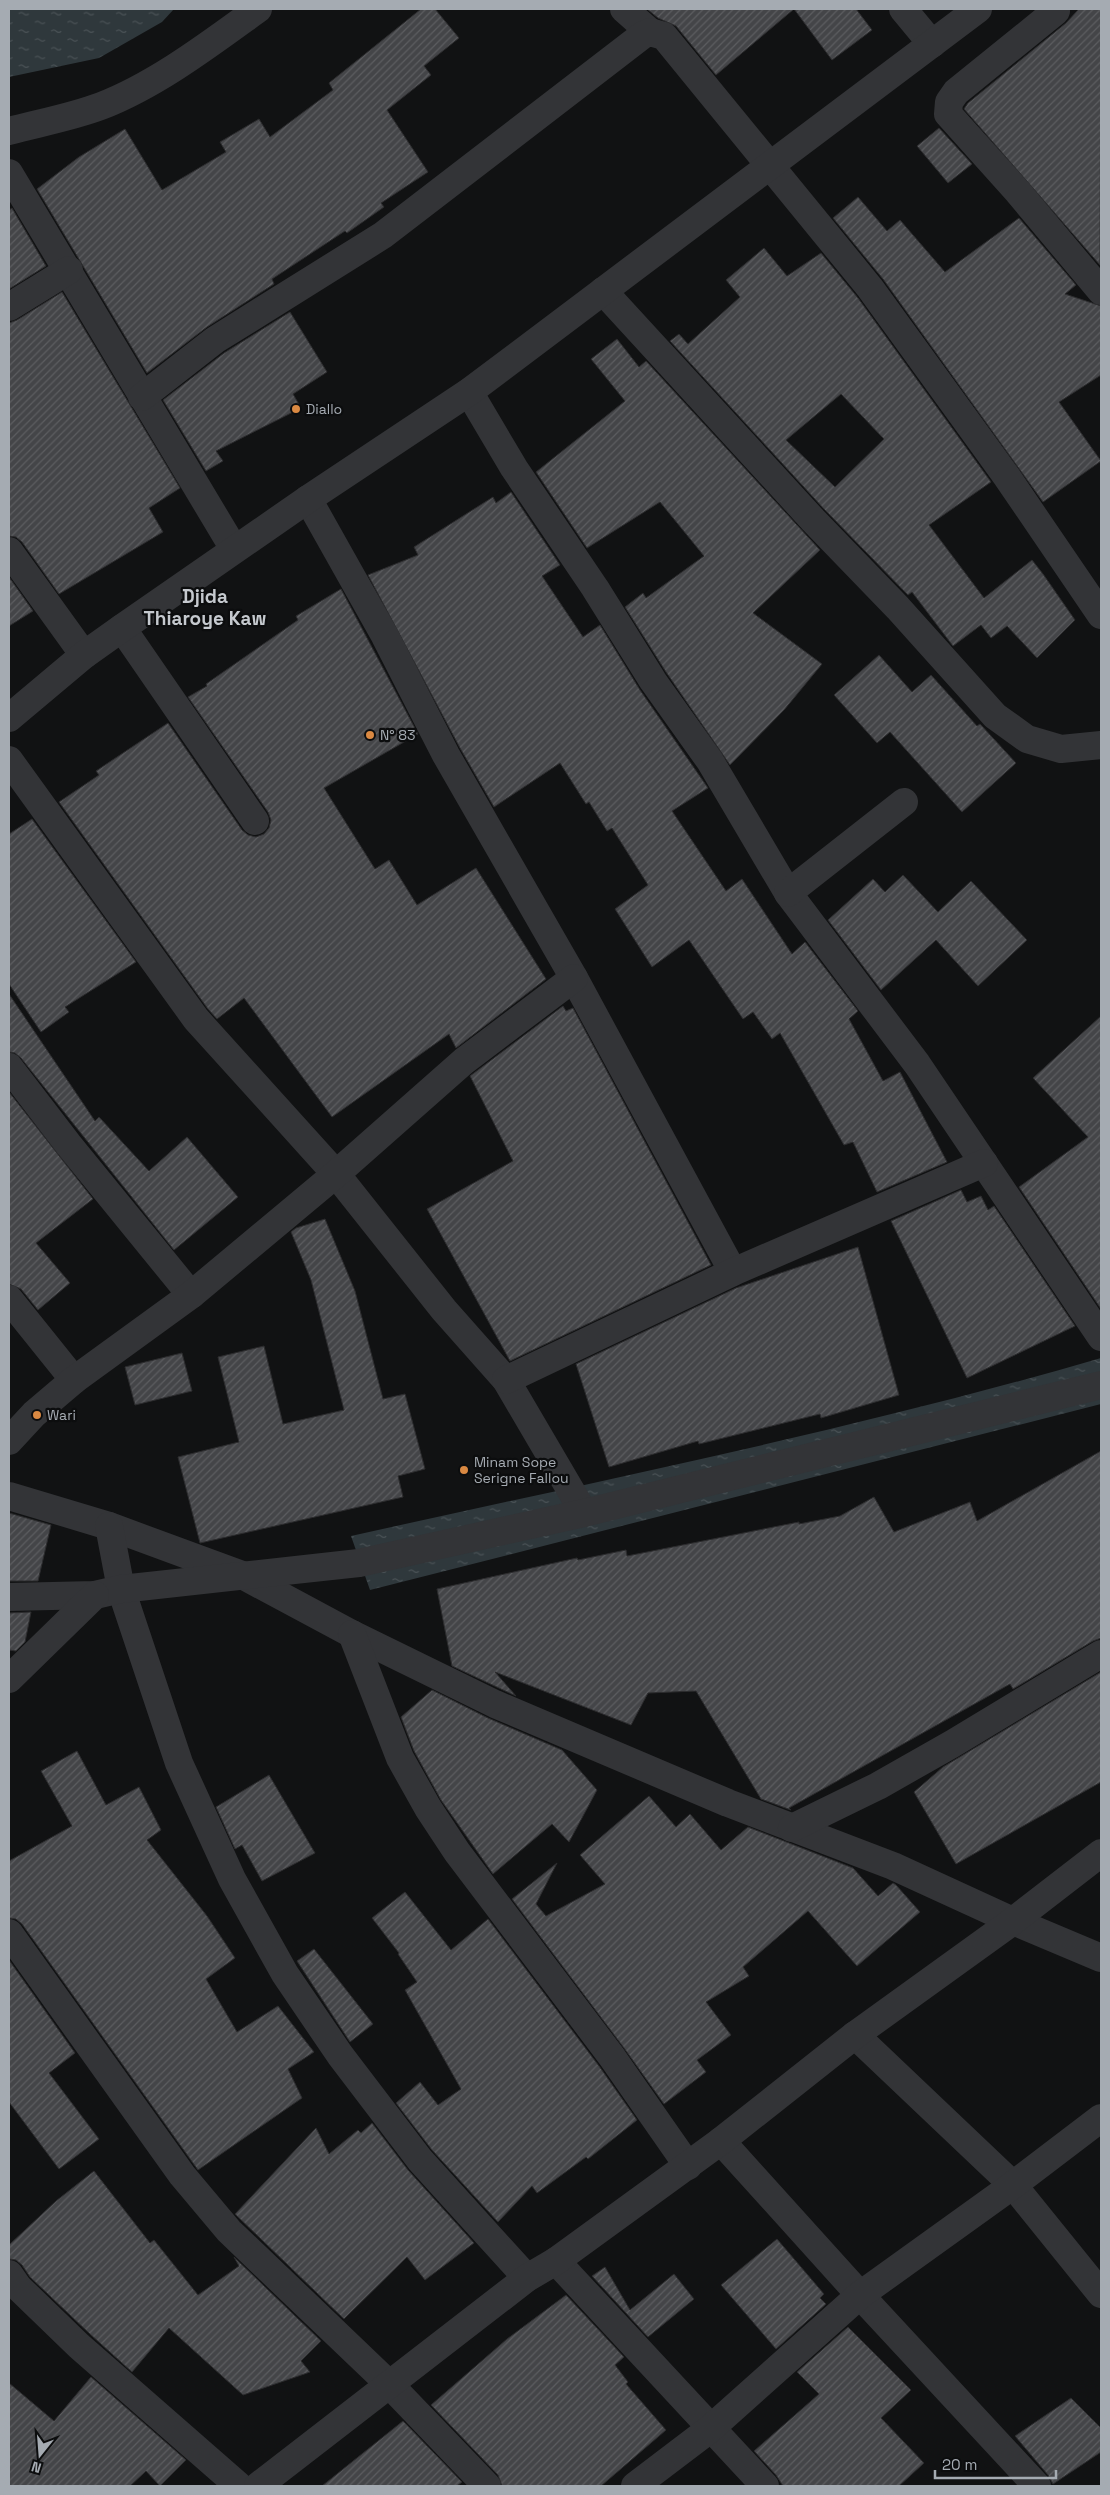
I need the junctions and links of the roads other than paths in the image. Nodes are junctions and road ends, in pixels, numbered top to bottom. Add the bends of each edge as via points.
1 (258, 9) edge
2 (624, 9) edge
3 (903, 9) edge
4 (978, 9) edge
5 (1055, 9) edge
6 (650, 32) junction
7 (932, 44) junction
8 (9, 131) edge
9 (770, 166) junction
10 (9, 173) edge
11 (69, 270) junction
12 (603, 291) junction
13 (1101, 292) edge
14 (9, 307) edge
15 (469, 392) junction
16 (142, 397) junction
17 (308, 499) junction
18 (234, 549) junction
19 (9, 550) edge
20 (1101, 615) edge
21 (122, 628) junction
22 (84, 655) junction
23 (9, 718) edge
24 (1101, 745) edge
25 (9, 760) edge
26 (904, 802) dead end
27 (255, 821) dead end
28 (788, 893) junction
29 (574, 978) junction
30 (9, 1067) edge
31 (984, 1163) junction
32 (336, 1174) junction
33 (733, 1272) junction
34 (191, 1295) junction
35 (9, 1300) edge
36 (1101, 1337) edge
37 (74, 1380) junction
38 (506, 1380) junction
39 (1101, 1385) edge
40 (9, 1441) edge
41 (9, 1496) edge
42 (584, 1513) junction
43 (108, 1526) junction
44 (242, 1575) junction
45 (108, 1592) junction
46 (9, 1596) edge
47 (352, 1634) junction
48 (1101, 1654) edge
49 (9, 1679) edge
50 (792, 1828) junction
51 (1101, 1853) edge
52 (1014, 1921) junction
53 (9, 1933) edge
54 (1101, 1958) edge
55 (855, 2035) junction
56 (1101, 2118) edge
57 (722, 2141) junction
58 (688, 2166) junction
59 (1013, 2186) junction
60 (556, 2261) junction
61 (9, 2274) edge
62 (527, 2278) junction
63 (1101, 2294) edge
64 (860, 2295) junction
65 (389, 2384) junction
66 (710, 2429) junction
67 (239, 2486) edge
68 (258, 2486) edge
69 (487, 2486) edge
70 (635, 2486) edge
71 (765, 2486) edge
72 (1037, 2486) edge

1 - 8 street via 153,80 102,106
2 - 6 street
3 - 7 street
4 - 7 street
5 - 13 street via 956,92 949,102 948,114
6 - 9 street via 664,36
6 - 16 street via 615,55 383,234 246,319
7 - 9 street
9 - 12 street
9 - 20 street via 881,303 1007,477
10 - 11 street
11 - 14 street
11 - 16 street
12 - 15 street
12 - 24 street via 995,716 1027,739 1061,749
15 - 17 street
15 - 28 street via 514,468 653,681 710,761
16 - 18 street
17 - 18 street
17 - 29 street via 385,636 446,755
18 - 21 street
19 - 22 street
21 - 22 street
21 - 27 street
22 - 23 street
25 - 32 street via 196,1019
26 - 28 street
28 - 31 street via 917,1064
29 - 32 street via 464,1061
29 - 33 street
30 - 34 street
31 - 33 street
31 - 36 street
32 - 34 street
32 - 38 street via 444,1310
33 - 38 street
34 - 37 street
35 - 37 street
37 - 40 street via 34,1414
38 - 42 street
39 - 42 street
41 - 43 street
42 - 44 street via 359,1563
43 - 44 street
43 - 45 street
44 - 45 street
44 - 47 street
45 - 46 street
45 - 49 street
45 - 62 street via 179,1764 232,1879 285,1974 420,2160
47 - 50 street via 495,1704
47 - 58 street via 400,1758 428,1808 457,1852 612,2056
48 - 50 street via 886,1782
50 - 52 street via 892,1866
51 - 52 street
52 - 54 street
52 - 55 street
53 - 65 street via 182,2175 229,2231
55 - 57 street
55 - 59 street
56 - 59 street
57 - 58 street
57 - 64 street
58 - 60 street
59 - 63 street
59 - 64 street
60 - 62 street
60 - 66 street
61 - 67 street via 18,2287 79,2346
62 - 65 street
64 - 66 street
64 - 72 street
65 - 68 street
65 - 69 street
66 - 70 street
66 - 71 street

